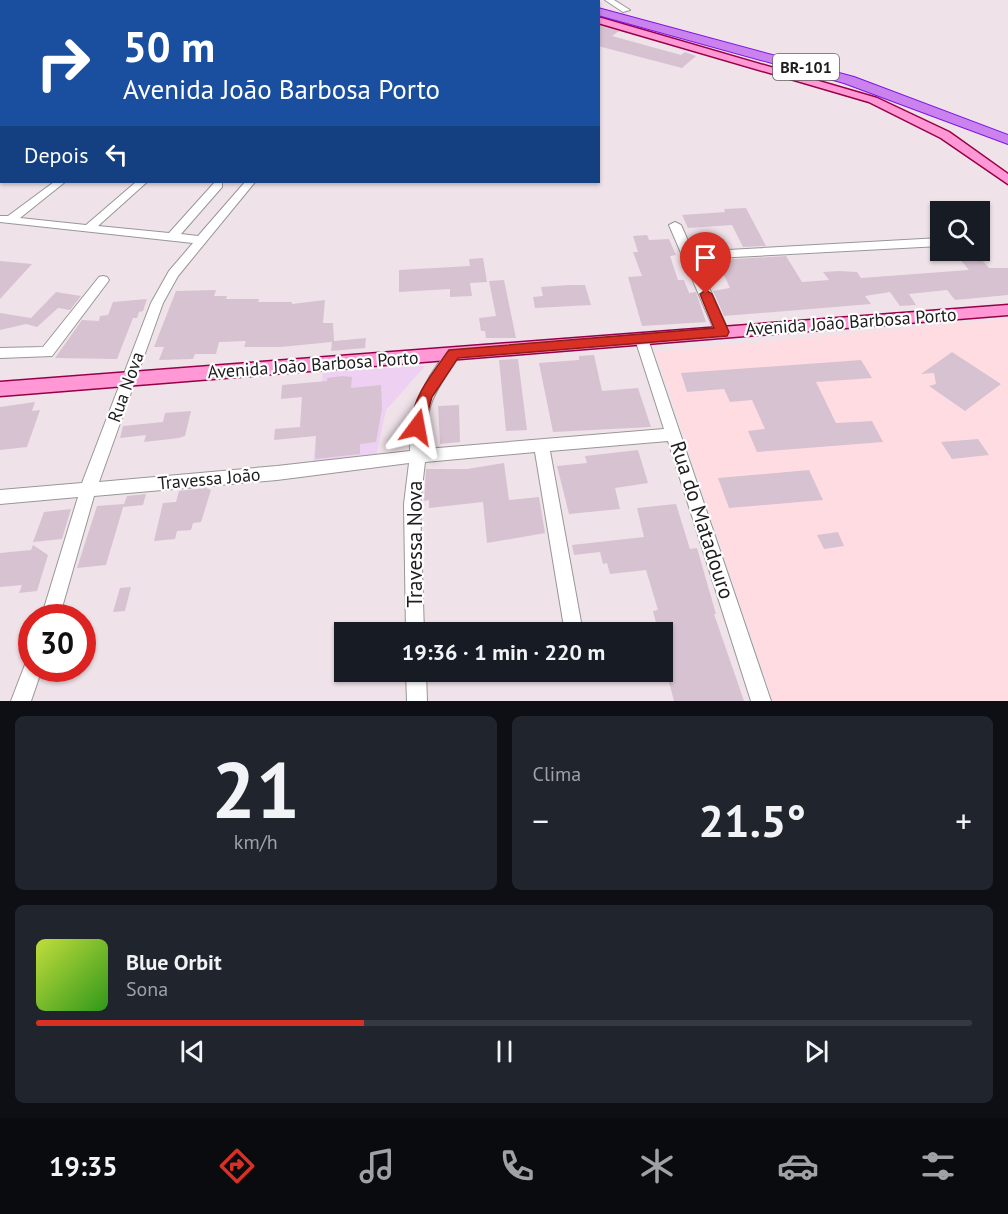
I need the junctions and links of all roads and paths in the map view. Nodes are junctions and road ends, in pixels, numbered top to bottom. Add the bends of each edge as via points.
1 (609, 0) edge
2 (600, 4) edge
3 (626, 10) junction
4 (600, 12) edge
5 (600, 19) edge
6 (623, 27) joint
7 (854, 93) junction
8 (930, 109) junction
9 (1008, 129) edge
10 (1008, 140) edge
11 (1008, 180) edge
12 (59, 183) edge
13 (140, 183) edge
14 (249, 183) edge
15 (218, 185) dead end
16 (5, 220) edge
17 (675, 225) dead end
18 (88, 228) junction
19 (172, 237) junction
20 (198, 240) junction
21 (930, 243) edge
22 (690, 256) junction
23 (103, 280) dead end
24 (1008, 310) edge
25 (722, 332) junction
26 (642, 339) junction
27 (0, 353) edge
28 (453, 353) junction
29 (0, 379) edge
30 (129, 379) junction
31 (48, 385) junction
32 (0, 389) edge
33 (674, 434) junction
34 (542, 446) junction
35 (418, 456) junction
36 (88, 489) junction
37 (0, 497) edge
38 (54, 604) edge
39 (415, 622) edge
40 (572, 622) edge
41 (28, 682) edge
42 (416, 682) edge
43 (21, 701) edge
44 (417, 701) edge
45 (761, 701) edge

1 - 3 street
2 - 3 highway, BR-101
3 - 9 highway, BR-101 via 851,70
4 - 8 highway, BR-101 via 787,62
5 - 6 highway
6 - 7 main road
7 - 8 highway
7 - 11 main road, BR-101 via 928,126 978,156
8 - 10 highway, BR-101
12 - 16 street
13 - 18 street
14 - 20 street, Rua Nova
15 - 19 street
16 - 18 street
17 - 22 street
18 - 19 street
19 - 20 street
20 - 30 street, Rua Nova via 172,274 157,303
21 - 22 street
22 - 25 street
23 - 27 street via 47,352
24 - 25 main road, Avenida João Barbosa Porto
25 - 26 main road, Avenida João Barbosa Porto
26 - 28 main road, Avenida João Barbosa Porto
26 - 33 street, Rua do Matadouro
28 - 30 main road, Avenida João Barbosa Porto
28 - 35 street, Travessa Nova via 425,395 419,412
29 - 31 main road, Avenida João Barbosa Porto
30 - 31 main road, Avenida João Barbosa Porto
30 - 36 street, Rua Nova
31 - 32 main road, Avenida João Barbosa Porto
33 - 34 street, Travessa João
33 - 45 street, Rua do Matadouro
34 - 35 street, Travessa João
34 - 40 street
35 - 36 street, Travessa João
35 - 39 street, Travessa Nova via 412,504
36 - 37 street, Travessa João
36 - 38 street, Rua Nova
41 - 43 street
42 - 44 street

